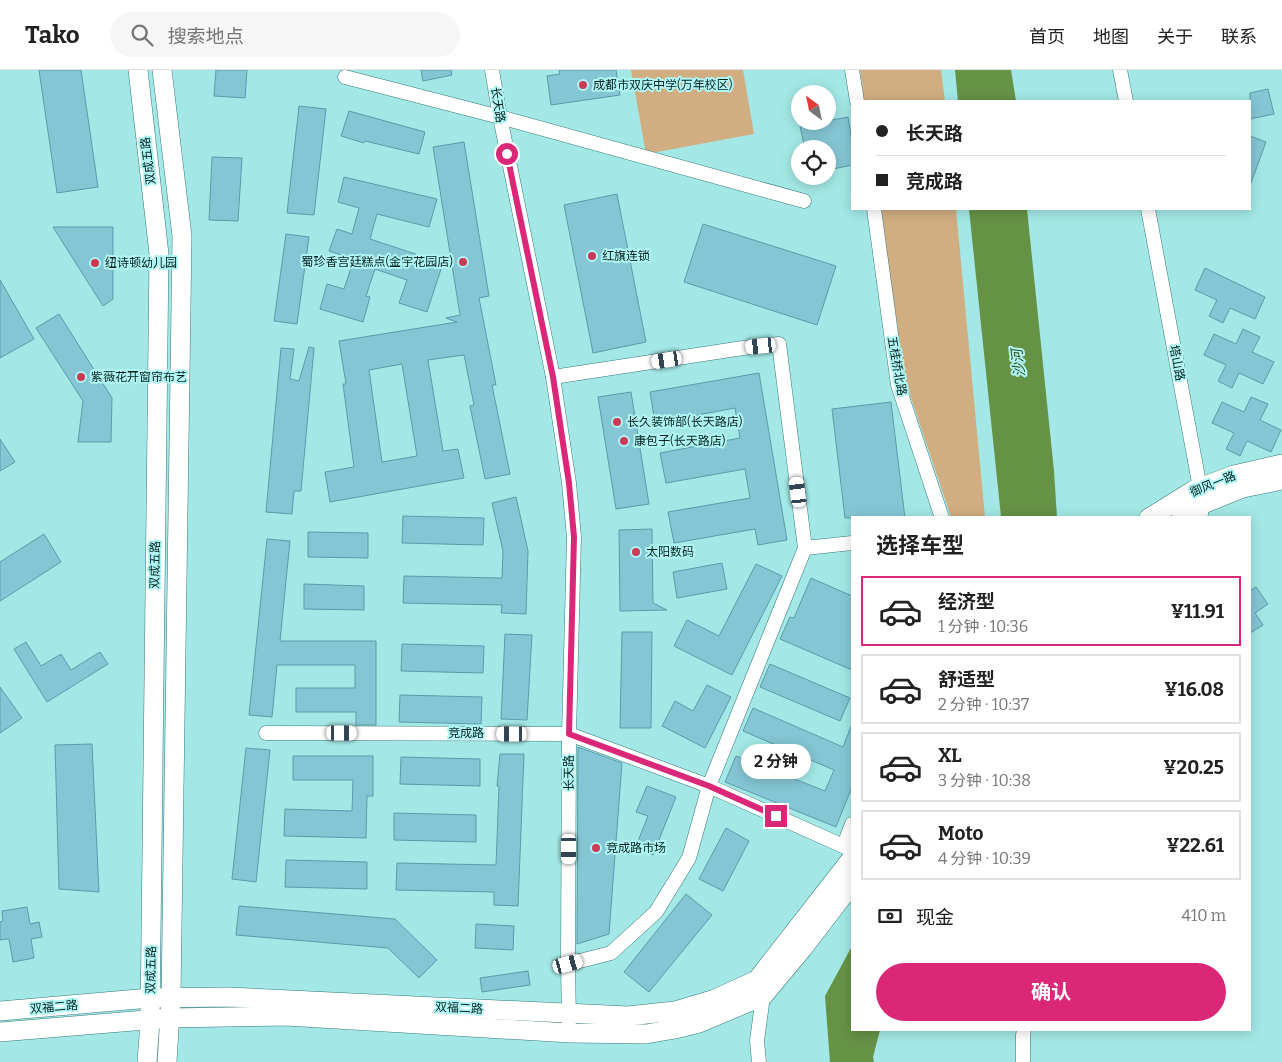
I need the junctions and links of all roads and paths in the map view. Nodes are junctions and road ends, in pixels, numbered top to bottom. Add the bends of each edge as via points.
1 (138, 70) edge
2 (162, 70) edge
3 (492, 70) edge
4 (852, 70) edge
5 (1120, 70) edge
6 (345, 77) dead end
7 (857, 100) edge
8 (1126, 100) edge
9 (500, 117) junction
10 (804, 201) dead end
11 (874, 210) edge
12 (1148, 210) edge
13 (553, 377) junction
14 (1282, 464) edge
15 (1282, 480) edge
16 (1201, 503) edge
17 (941, 516) edge
18 (1156, 516) edge
19 (1185, 516) edge
20 (851, 543) edge
21 (805, 548) junction
22 (266, 733) dead end
23 (569, 734) junction
24 (709, 786) junction
25 (851, 838) edge
26 (850, 851) edge
27 (851, 885) edge
28 (568, 964) junction
29 (760, 988) junction
30 (171, 997) junction
31 (150, 998) junction
32 (0, 1011) edge
33 (569, 1013) junction
34 (170, 1018) junction
35 (150, 1020) junction
36 (1024, 1031) edge
37 (0, 1032) edge
38 (570, 1033) junction
39 (147, 1062) edge
40 (167, 1062) edge
41 (759, 1062) edge
42 (1023, 1062) edge

1 - 31 main road, 双成五路 via 159,254
2 - 30 main road, 双成五路 via 182,236
3 - 9 street, 长天路
4 - 7 street
5 - 8 street
6 - 9 street
9 - 10 street
9 - 13 street, 长天路
11 - 17 street, 五桂桥北路 via 898,385
12 - 16 street, 塔山路
13 - 21 street via 779,344
13 - 23 street, 长天路 via 574,537
14 - 16 main road, 御风一路 via 1234,474
15 - 16 main road, 御风一路 via 1243,488
16 - 18 main road, 御风一路
16 - 19 main road, 御风一路
20 - 21 street
21 - 24 street
22 - 23 street, 竞成路
23 - 24 street, 竞成路
23 - 28 street, 长天路
24 - 26 street, 竞成路
24 - 28 street via 689,858 656,912 611,953
25 - 26 street
26 - 29 main road, 双福二路
27 - 29 main road, 双福二路 via 803,948
28 - 33 street, 长天路
29 - 33 main road, 双福二路 via 675,1011 628,1016
29 - 38 main road, 双福二路 via 699,1024 646,1034
29 - 41 street
30 - 31 main road, 双福二路
30 - 33 main road, 双福二路
30 - 34 main road, 双成五路
31 - 32 main road, 双福二路
31 - 35 main road, 双成五路
33 - 38 street, 长天路
34 - 35 main road, 双福二路
34 - 38 main road, 双福二路 via 286,1016
34 - 40 main road, 双成五路
35 - 37 main road, 双福二路
35 - 39 main road, 双成五路
36 - 42 street

